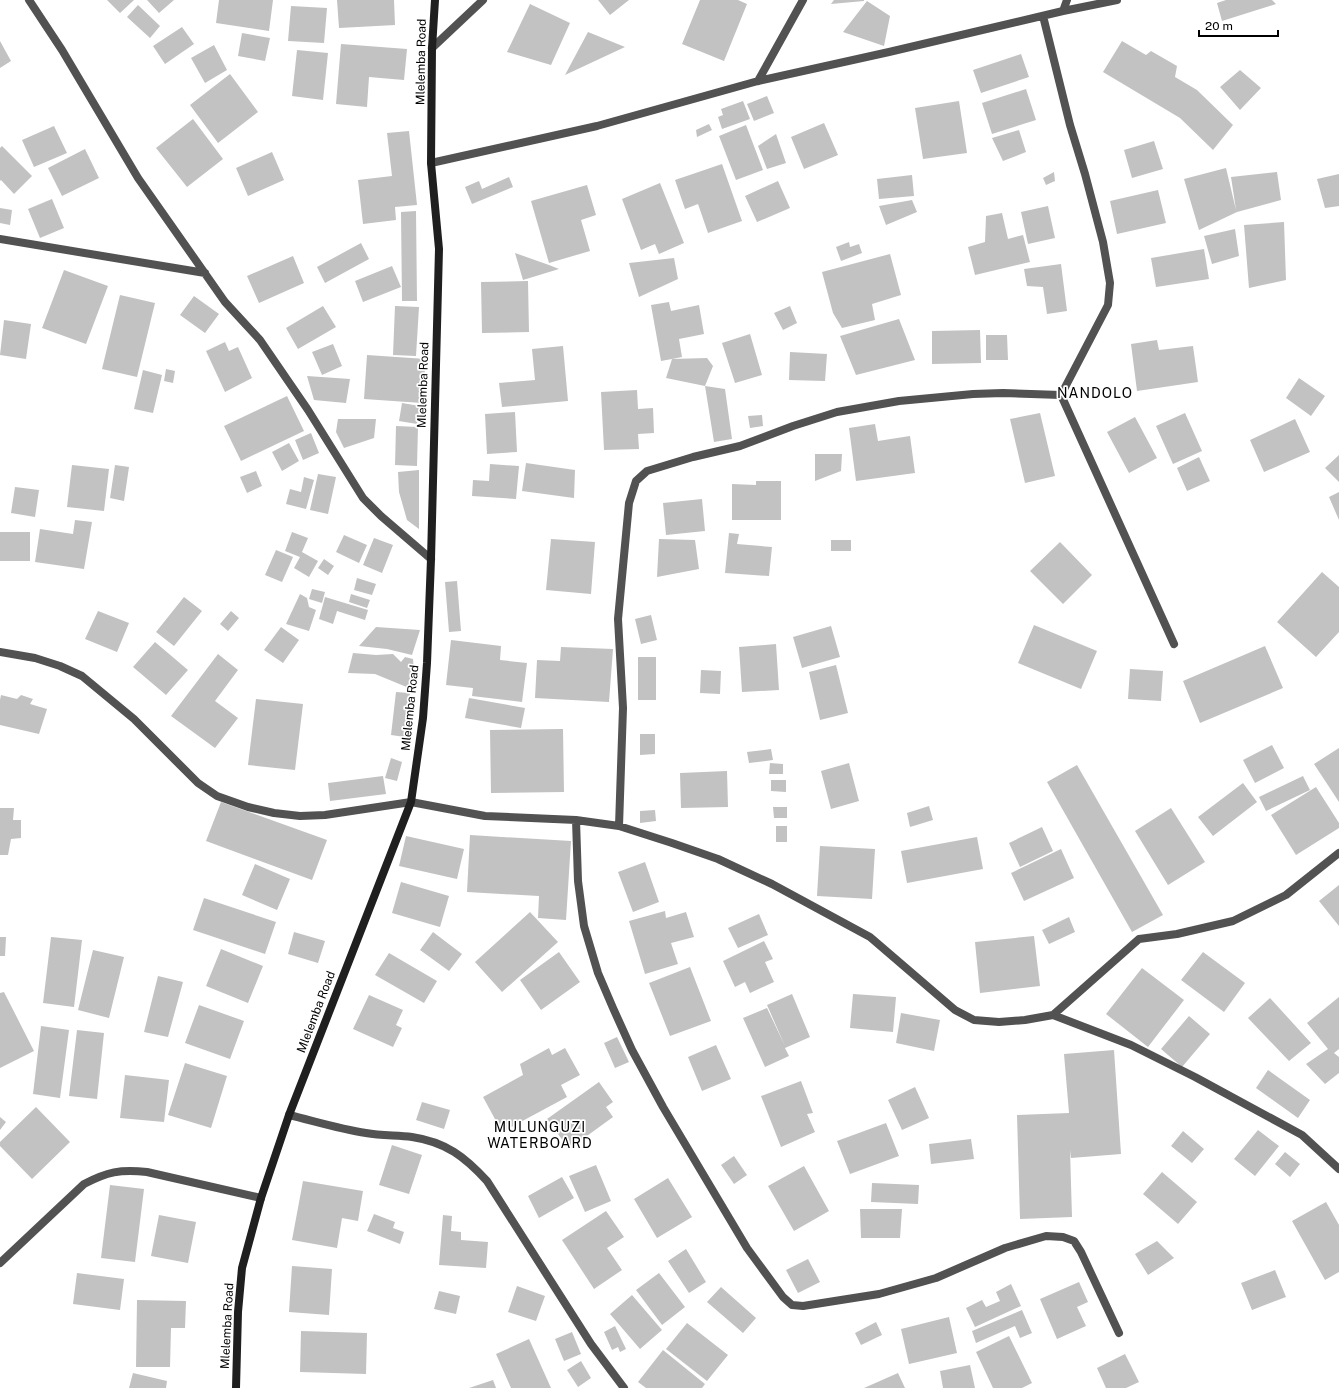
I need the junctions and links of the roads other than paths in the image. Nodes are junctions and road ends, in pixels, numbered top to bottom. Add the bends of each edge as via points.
1 (29, 0) edge
2 (435, 0) edge
3 (483, 0) edge
4 (802, 0) edge
5 (1067, 0) edge
6 (1117, 0) edge
7 (1063, 11) junction
8 (1043, 16) junction
9 (432, 48) junction
10 (758, 81) junction
11 (431, 163) junction
12 (0, 239) edge
13 (205, 273) junction
14 (1061, 395) junction
15 (431, 559) junction
16 (1174, 644) dead end
17 (0, 652) edge
18 (410, 802) junction
19 (576, 820) junction
20 (619, 826) junction
21 (1339, 853) edge
22 (1053, 1015) junction
23 (289, 1115) junction
24 (1339, 1169) edge
25 (261, 1198) junction
26 (0, 1263) edge
27 (1119, 1333) dead end
28 (236, 1388) edge
29 (624, 1388) edge

1 - 13 street via 62,50 138,178
2 - 9 street, Mlelemba Road
3 - 9 street
4 - 10 street
5 - 7 street
6 - 7 street
7 - 8 street
8 - 10 street
8 - 14 street via 1103,242 1110,282 1108,305
9 - 11 street, Mlelemba Road
10 - 11 street via 597,126
11 - 15 street, Mlelemba Road via 439,249
12 - 13 street
13 - 15 street via 225,302 260,340 363,498
14 - 16 street
14 - 20 street via 973,394 900,401 837,412 740,446 647,470 636,481 629,503 618,619 623,708
15 - 18 street, Mlelemba Road via 423,718
17 - 18 street via 35,658 82,676 134,719 198,783 217,796 248,807 300,816 325,815
18 - 19 street via 485,816
18 - 23 street, Mlelemba Road
19 - 20 street
19 - 27 street via 578,881 584,926 598,973 613,1008 663,1107 747,1248 783,1297 792,1305 803,1306 879,1294 936,1278 1005,1248 1046,1236 1063,1237 1074,1241 1081,1252
20 - 22 street via 718,859 772,884 870,937 955,1010 974,1020 999,1022
21 - 22 street via 1286,895 1233,921 1177,934 1139,939
22 - 24 street via 1131,1045 1302,1135
23 - 25 street, Mlelemba Road
23 - 29 street via 368,1134 431,1141 454,1150 475,1167 487,1181 591,1344
25 - 26 street via 147,1172 110,1172 84,1184
25 - 28 street, Mlelemba Road via 242,1268

